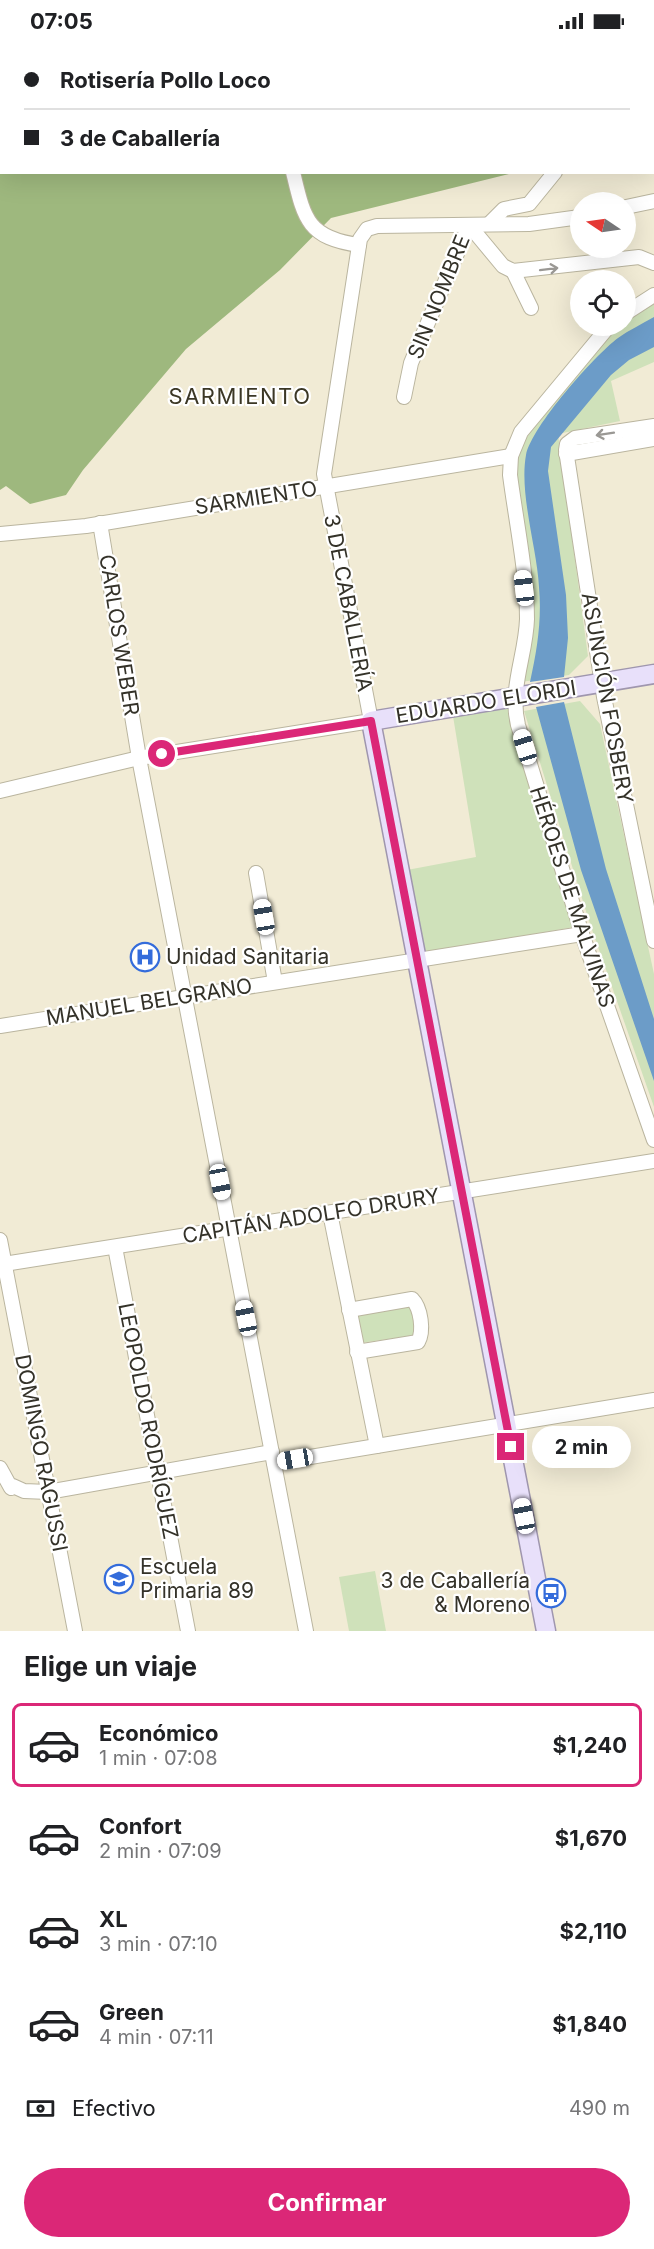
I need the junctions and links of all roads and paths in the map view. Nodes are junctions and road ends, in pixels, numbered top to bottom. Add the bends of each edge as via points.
1 (294, 174) edge
2 (553, 174) edge
3 (654, 201) edge
4 (636, 205) edge
5 (570, 219) edge
6 (469, 225) junction
7 (489, 225) junction
8 (359, 245) junction
9 (654, 263) edge
10 (513, 271) junction
11 (654, 295) edge
12 (636, 307) edge
13 (531, 308) dead end
14 (601, 336) edge
15 (404, 398) dead end
16 (654, 426) edge
17 (654, 439) edge
18 (566, 454) junction
19 (511, 456) junction
20 (325, 487) junction
21 (100, 523) junction
22 (0, 534) edge
23 (654, 674) edge
24 (602, 683) junction
25 (521, 697) junction
26 (371, 721) junction
27 (139, 758) junction
28 (0, 791) edge
29 (256, 873) dead end
30 (651, 917) edge
31 (582, 934) junction
32 (654, 941) edge
33 (417, 960) junction
34 (275, 982) junction
35 (185, 996) junction
36 (0, 1026) edge
37 (654, 1140) edge
38 (654, 1161) edge
39 (462, 1192) junction
40 (330, 1213) junction
41 (229, 1229) junction
42 (0, 1240) edge
43 (115, 1247) junction
44 (4, 1264) junction
45 (349, 1310) junction
46 (357, 1352) junction
47 (654, 1400) edge
48 (506, 1424) junction
49 (377, 1446) junction
50 (273, 1458) junction
51 (0, 1468) edge
52 (158, 1473) junction
53 (48, 1492) junction
54 (75, 1631) edge
55 (188, 1631) edge
56 (306, 1631) edge
57 (546, 1631) edge

1 - 8 street via 302,207 312,226 328,239
2 - 7 street, SIN NOMBRE via 529,204 504,209
3 - 4 street
5 - 7 street
6 - 7 street
6 - 8 street via 371,227
6 - 10 street, SIN NOMBRE via 503,266
6 - 15 street, SIN NOMBRE via 411,363
8 - 20 street, 3 DE CABALLERÍA via 324,467
10 -> 9 street via 639,257
10 - 13 street, SIN NOMBRE
11 - 12 street
14 - 19 street, HÉROES DE MALVINAS via 520,432
16 -> 18 street via 575,438 567,444
17 - 18 street
18 - 24 street, ASUNCIÓN FOSBERY
19 - 20 street, SARMIENTO
19 - 25 street, HÉROES DE MALVINAS via 510,476 527,610
20 - 21 street, SARMIENTO
20 - 26 street, 3 DE CABALLERÍA
21 - 22 street, SARMIENTO
21 - 27 street, CARLOS WEBER
23 - 24 main road, EDUARDO ELORDI
24 - 25 main road, EDUARDO ELORDI
24 - 30 street, ASUNCIÓN FOSBERY
25 - 26 main road, EDUARDO ELORDI
25 - 31 street, HÉROES DE MALVINAS via 518,724
26 - 27 street, EDUARDO ELORDI
26 - 33 main road, 3 DE CABALLERÍA
27 - 28 street, EDUARDO ELORDI
27 - 35 street, CARLOS WEBER
29 - 34 street
30 - 32 street, ASUNCIÓN FOSBERY
31 - 33 street, MANUEL BELGRANO
31 - 37 street, HÉROES DE MALVINAS
33 - 34 street, MANUEL BELGRANO
33 - 39 main road, 3 DE CABALLERÍA
34 - 35 street, MANUEL BELGRANO
35 - 36 street, MANUEL BELGRANO
35 - 41 street, CARLOS WEBER
38 - 39 street, CAPITÁN ADOLFO DRURY
39 - 40 street, CAPITÁN ADOLFO DRURY
39 - 48 main road, 3 DE CABALLERÍA
40 - 41 street, CAPITÁN ADOLFO DRURY
40 - 45 street
41 - 43 street, CAPITÁN ADOLFO DRURY
41 - 50 street, CARLOS WEBER
42 - 44 street, DOMINGO RAGUSSI
43 - 44 street, CAPITÁN ADOLFO DRURY
43 - 52 street, LEOPOLDO RODRÍGUEZ
44 - 53 street, DOMINGO RAGUSSI
45 - 46 street
45 - 46 street via 412,1299 417,1304 422,1335 418,1341
46 - 49 street
47 - 48 street
48 - 49 street
48 - 57 main road, 3 DE CABALLERÍA
49 - 50 street
50 - 52 street
50 - 56 street, CARLOS WEBER
51 - 53 street via 11,1488
52 - 53 street
52 - 55 street, LEOPOLDO RODRÍGUEZ
53 - 54 street, DOMINGO RAGUSSI

